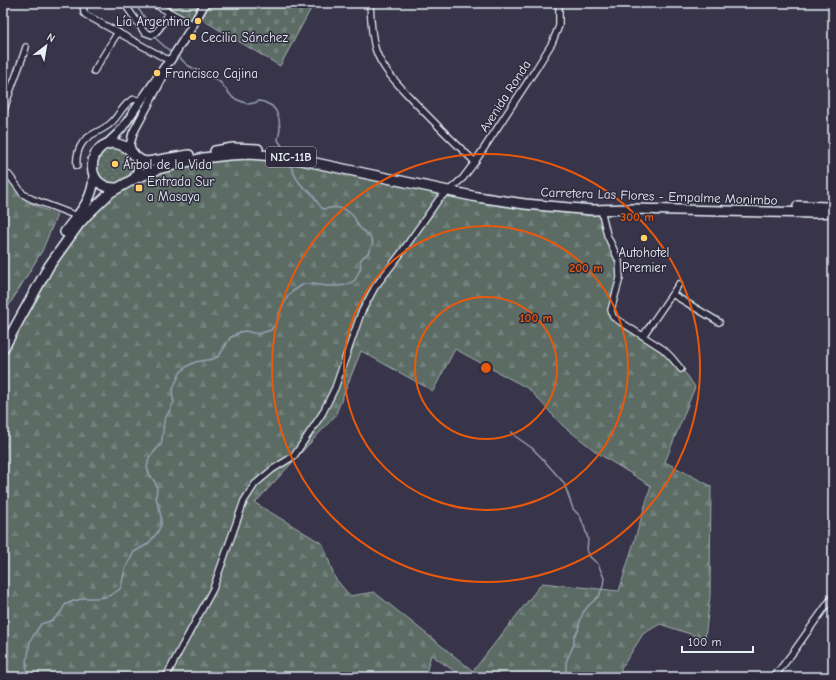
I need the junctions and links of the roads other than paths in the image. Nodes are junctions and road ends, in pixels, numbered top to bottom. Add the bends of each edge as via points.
1 (83, 3) edge
2 (124, 3) edge
3 (152, 3) edge
4 (206, 3) edge
5 (370, 3) edge
6 (559, 3) edge
7 (169, 12) junction
8 (193, 25) junction
9 (118, 32) junction
10 (26, 47) dead end
11 (170, 61) junction
12 (94, 71) dead end
13 (141, 102) junction
14 (3, 114) edge
15 (105, 145) junction
16 (134, 154) junction
17 (475, 162) junction
18 (77, 166) dead end
19 (3, 172) edge
20 (94, 176) junction
21 (134, 179) junction
22 (118, 188) junction
23 (451, 188) junction
24 (833, 206) edge
25 (601, 210) junction
26 (833, 212) edge
27 (77, 216) junction
28 (679, 284) dead end
29 (672, 294) junction
30 (719, 322) dead end
31 (3, 336) edge
32 (643, 336) junction
33 (3, 349) edge
34 (680, 369) dead end
35 (833, 596) edge
36 (166, 677) edge
37 (774, 677) edge

1 - 9 street via 86,16
2 - 7 street via 144,32 152,35
3 - 7 street
4 - 8 street
5 - 17 street via 372,30 380,62 425,114
6 - 17 street, Avenida Ronda via 559,26 552,43
7 - 8 street
8 - 11 street
9 - 11 street
9 - 12 street
10 - 14 street
11 - 13 street via 164,66
11 - 16 street via 133,133 130,145
13 - 15 street via 118,134
13 - 18 street via 136,99 128,102 111,124 83,142
15 - 16 highway, NIC-11B via 119,144
15 - 20 highway via 95,156 92,166
16 - 21 highway via 139,169
16 - 23 highway, Carretera Las Flores - Empalme Monimbo / NIC-11B via 147,162 233,148 267,149
17 - 23 street, Avenida Ronda via 463,178
19 - 27 street via 9,175 23,194
20 - 22 highway via 106,187
20 - 27 highway via 90,197
21 - 22 highway, NIC-11B
21 - 23 highway, Carretera Las Flores - Empalme Monimbo / NIC-11B via 183,162 249,154 287,157
22 - 33 highway, NIC-11B via 87,215 70,235 49,266
23 - 24 highway, Carretera Las Flores - Empalme Monimbo / NIC-11B via 551,203
23 - 25 highway, Carretera Las Flores - Empalme Monimbo / NIC-11B via 477,197 513,203
23 - 36 street, Avenida Ronda via 439,199 375,287 361,313 335,388 322,414 294,456 255,484 244,501 213,589
25 - 26 highway, Carretera Las Flores - Empalme Monimbo / NIC-11B
25 - 32 street via 607,235 619,261 620,278 611,310 613,317
27 - 31 highway via 58,242
28 - 29 street
29 - 30 street
29 - 32 street
32 - 34 street via 663,349
35 - 37 street

